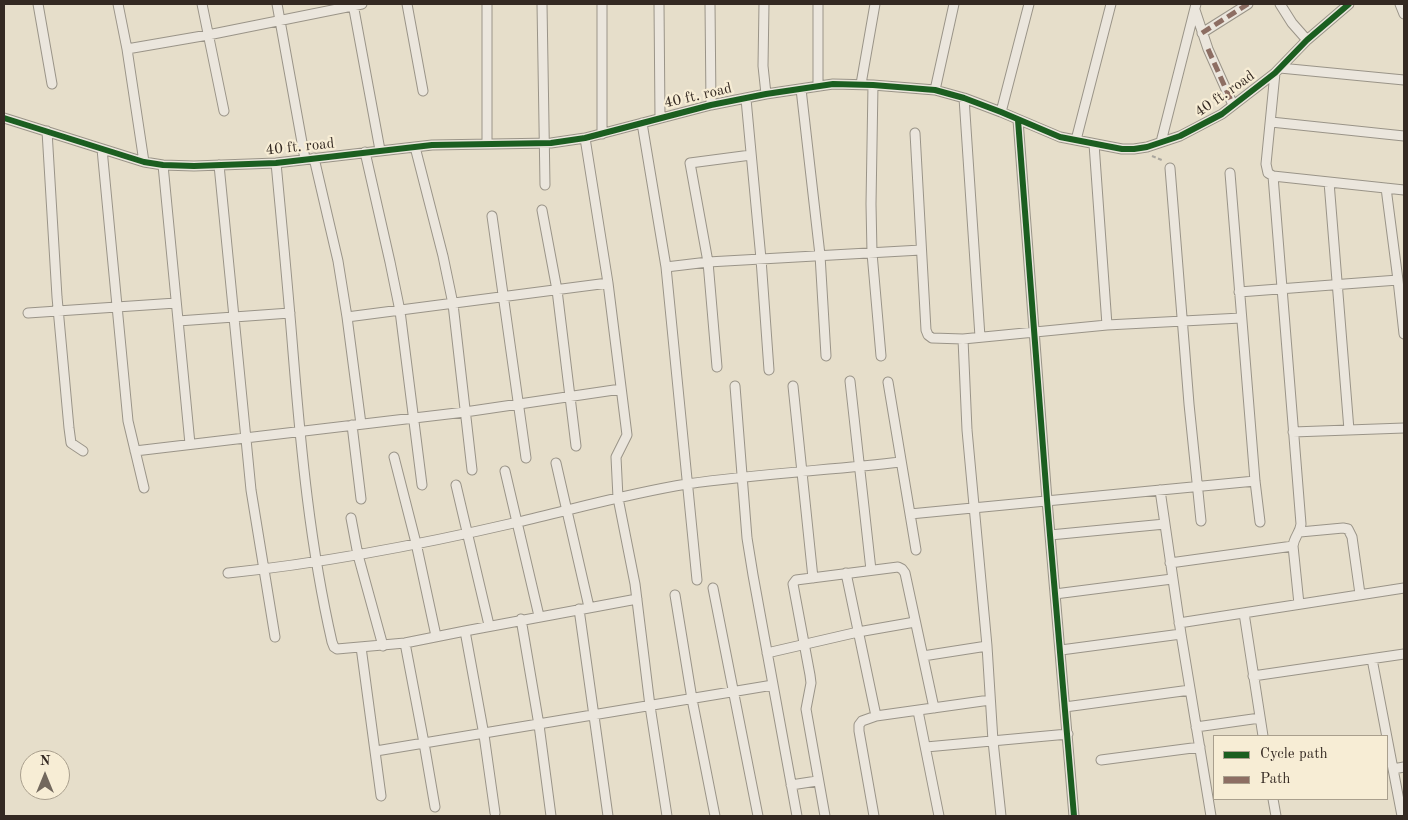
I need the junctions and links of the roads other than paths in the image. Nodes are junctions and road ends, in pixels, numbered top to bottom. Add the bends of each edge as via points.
1 (38, 4) edge
2 (118, 4) edge
3 (202, 4) edge
4 (277, 4) edge
5 (356, 4) edge
6 (407, 4) edge
7 (488, 4) edge
8 (542, 4) edge
9 (602, 4) edge
10 (659, 4) edge
11 (710, 4) edge
12 (764, 4) edge
13 (818, 4) edge
14 (876, 4) edge
15 (954, 4) edge
16 (1029, 4) edge
17 (1111, 4) edge
18 (1248, 4) edge
19 (1280, 4) edge
20 (1349, 4) edge
21 (1400, 4) edge
22 (1195, 6) edge
23 (1404, 14) edge
24 (280, 21) junction
25 (1202, 33) junction
26 (208, 34) junction
27 (1307, 40) junction
28 (127, 48) junction
29 (1278, 71) junction
30 (1404, 80) edge
31 (52, 84) dead end
32 (861, 84) junction
33 (874, 85) junction
34 (818, 86) junction
35 (801, 89) junction
36 (935, 90) junction
37 (423, 91) dead end
38 (766, 94) junction
39 (746, 98) junction
40 (964, 98) junction
41 (711, 105) junction
42 (1233, 105) junction
43 (224, 111) dead end
44 (1001, 112) junction
45 (4, 118) edge
46 (660, 118) junction
47 (1018, 120) junction
48 (1271, 122) junction
49 (642, 123) junction
50 (47, 131) junction
51 (915, 132) dead end
52 (602, 134) junction
53 (1404, 136) edge
54 (585, 138) junction
55 (1076, 140) junction
56 (1161, 142) junction
57 (488, 144) junction
58 (544, 144) junction
59 (1094, 144) junction
60 (416, 147) junction
61 (102, 150) junction
62 (380, 150) junction
63 (365, 152) junction
64 (751, 155) junction
65 (309, 159) junction
66 (144, 162) junction
67 (276, 163) junction
68 (163, 165) junction
69 (219, 165) junction
70 (1170, 168) road end
71 (1230, 172) dead end
72 (1273, 176) junction
73 (1328, 182) junction
74 (546, 184) dead end
75 (1386, 188) junction
76 (1404, 190) edge
77 (542, 210) dead end
78 (492, 216) dead end
79 (921, 250) junction
80 (872, 253) junction
81 (820, 255) junction
82 (761, 259) junction
83 (708, 262) junction
84 (666, 267) junction
85 (1398, 280) junction
86 (608, 283) junction
87 (1336, 284) junction
88 (1281, 289) junction
89 (557, 290) junction
90 (1239, 292) junction
91 (504, 298) junction
92 (176, 303) junction
93 (453, 304) junction
94 (117, 307) junction
95 (58, 311) junction
96 (400, 311) junction
97 (28, 313) dead end
98 (290, 313) junction
99 (347, 317) junction
100 (233, 318) junction
101 (1241, 318) junction
102 (178, 321) junction
103 (1182, 321) junction
104 (1107, 325) junction
105 (1035, 331) junction
106 (1404, 334) edge
107 (980, 337) junction
108 (963, 339) junction
109 (826, 356) dead end
110 (880, 356) dead end
111 (716, 367) dead end
112 (768, 370) dead end
113 (850, 381) dead end
114 (888, 382) dead end
115 (735, 386) dead end
116 (793, 386) dead end
117 (621, 389) junction
118 (569, 396) junction
119 (518, 404) junction
120 (465, 412) junction
121 (414, 417) junction
122 (356, 424) junction
123 (1404, 428) edge
124 (1349, 430) junction
125 (300, 432) junction
126 (1294, 432) junction
127 (246, 439) junction
128 (190, 444) junction
129 (576, 446) dead end
130 (83, 451) dead end
131 (135, 451) junction
132 (394, 457) dead end
133 (526, 458) dead end
134 (901, 462) junction
135 (556, 463) dead end
136 (859, 467) junction
137 (472, 470) dead end
138 (505, 471) dead end
139 (802, 473) junction
140 (743, 478) junction
141 (1255, 481) junction
142 (422, 484) dead end
143 (687, 484) junction
144 (456, 485) dead end
145 (1197, 487) junction
146 (144, 488) dead end
147 (1160, 490) junction
148 (618, 498) junction
149 (361, 499) dead end
150 (1047, 500) junction
151 (974, 507) junction
152 (568, 510) junction
153 (910, 514) junction
154 (351, 518) dead end
155 (1201, 521) dead end
156 (517, 522) junction
157 (1260, 522) dead end
158 (1164, 524) junction
159 (1300, 532) junction
160 (466, 533) junction
161 (1050, 535) junction
162 (416, 543) junction
163 (1293, 546) junction
164 (916, 550) dead end
165 (358, 555) junction
166 (315, 562) junction
167 (1170, 563) junction
168 (263, 570) junction
169 (871, 570) junction
170 (228, 573) dead end
171 (846, 573) junction
172 (813, 578) junction
173 (1172, 579) junction
174 (697, 580) dead end
175 (713, 588) dead end
176 (1404, 588) edge
177 (1056, 594) junction
178 (1360, 594) junction
179 (675, 595) dead end
180 (637, 599) junction
181 (1299, 604) junction
182 (584, 608) junction
183 (1244, 613) junction
184 (539, 616) junction
185 (522, 619) junction
186 (915, 622) junction
187 (1179, 623) junction
188 (489, 625) junction
189 (465, 631) junction
190 (858, 632) junction
191 (1180, 634) junction
192 (436, 636) junction
193 (275, 637) dead end
194 (405, 643) junction
195 (804, 644) junction
196 (383, 646) junction
197 (987, 646) junction
198 (361, 647) junction
199 (1061, 650) junction
200 (767, 653) junction
201 (1404, 654) edge
202 (923, 656) junction
203 (1372, 659) junction
204 (1253, 676) junction
205 (773, 685) junction
206 (1190, 690) junction
207 (733, 692) junction
208 (692, 699) junction
209 (990, 700) junction
210 (650, 706) junction
211 (1065, 707) junction
212 (934, 708) junction
213 (918, 710) junction
214 (594, 715) junction
215 (876, 716) junction
216 (1260, 718) junction
217 (539, 724) junction
218 (1196, 728) junction
219 (1068, 734) junction
220 (484, 735) junction
221 (1263, 735) edge
222 (1387, 735) edge
223 (993, 741) junction
224 (424, 743) junction
225 (1388, 743) edge
226 (926, 747) junction
227 (1200, 747) junction
228 (376, 751) junction
229 (1101, 760) dead end
230 (1404, 767) edge
231 (1393, 769) junction
232 (818, 781) junction
233 (791, 785) junction
234 (381, 796) dead end
235 (1273, 800) edge
236 (434, 807) dead end
237 (495, 813) dead end
238 (552, 816) edge
239 (608, 816) edge
240 (667, 816) edge
241 (715, 816) edge
242 (758, 816) edge
243 (797, 816) edge
244 (824, 816) edge
245 (874, 816) edge
246 (939, 816) edge
247 (1001, 816) edge
248 (1074, 816) edge
249 (1211, 816) edge
250 (1276, 816) edge
251 (1402, 816) edge

1 - 31 street
2 - 28 street
3 - 26 street
4 - 24 street
5 - 24 street
5 - 62 street
6 - 37 street
7 - 57 street
8 - 58 street
9 - 52 street
10 - 46 street
11 - 41 street
12 - 38 street
13 - 34 street
14 - 32 street
15 - 36 street
16 - 44 street
17 - 55 street
18 - 25 street
19 - 27 street
20 - 27 street, 40 ft. road
21 - 23 street
22 - 25 street
22 - 56 street
24 - 26 street
24 - 65 street
25 - 42 street
26 - 28 street
26 - 43 street
27 - 29 street, 40 ft. road
28 - 66 street
29 - 30 street
29 - 42 street, 40 ft. road
29 - 48 street
32 - 33 street, 40 ft. road
32 - 34 street, 40 ft. road
33 - 36 street, 40 ft. road
33 - 80 street
34 - 35 street, 40 ft. road
35 - 38 street, 40 ft. road
35 - 81 street
36 - 40 street, 40 ft. road
38 - 39 street, 40 ft. road
39 - 41 street, 40 ft. road
39 - 64 street
40 - 44 street, 40 ft. road
40 - 107 street
41 - 46 street, 40 ft. road
42 - 56 street, 40 ft. road via 1195,129
44 - 47 street, 40 ft. road
45 - 50 street, 40 ft. road
46 - 49 street, 40 ft. road
47 - 55 street, 40 ft. road
47 - 105 street
48 - 53 street
48 - 72 street via 1266,169
49 - 52 street, 40 ft. road
49 - 84 street
50 - 61 street, 40 ft. road
50 - 95 street
51 - 79 street
52 - 54 street, 40 ft. road
54 - 58 street, 40 ft. road
54 - 86 street
55 - 59 street, 40 ft. road
56 - 59 street, 40 ft. road via 1134,149
57 - 58 street, 40 ft. road
57 - 60 street, 40 ft. road
58 - 74 street
59 - 104 street
60 - 62 street, 40 ft. road
60 - 93 street
61 - 66 street, 40 ft. road
61 - 94 street
62 - 63 street, 40 ft. road
63 - 65 street, 40 ft. road
63 - 96 street
64 - 82 street
64 - 83 street via 690,163
65 - 67 street, 40 ft. road
65 - 99 street via 338,261
66 - 68 street, 40 ft. road
67 - 69 street, 40 ft. road
67 - 98 street
68 - 69 street, 40 ft. road
68 - 92 street
69 - 100 street
70 - 103 street
71 - 90 street
72 - 73 street
72 - 88 street
73 - 75 street
73 - 87 street
75 - 76 street
75 - 85 street
77 - 89 street
78 - 91 street
79 - 80 street
79 - 108 street via 928,335 932,338
80 - 81 street
80 - 110 street
81 - 82 street
81 - 109 street
82 - 83 street
82 - 112 street
83 - 84 street
83 - 111 street
84 - 143 street
85 - 87 street
85 - 106 street
86 - 89 street
86 - 117 street
87 - 88 street
87 - 124 street
88 - 90 street
88 - 126 street
89 - 91 street
89 - 118 street
90 - 101 street
91 - 93 street
91 - 119 street
92 - 94 street
92 - 102 street
93 - 96 street
93 - 120 street
94 - 95 street
94 - 131 street via 128,421
95 - 97 street
95 - 130 street via 71,443
96 - 99 street
96 - 121 street
98 - 100 street
98 - 125 street
99 - 122 street
100 - 102 street
100 - 127 street
101 - 103 street
101 - 141 street
102 - 128 street
103 - 104 street
103 - 145 street
104 - 105 street
105 - 107 street
105 - 150 street
107 - 108 street
108 - 151 street
113 - 136 street
114 - 134 street
115 - 140 street
116 - 139 street
117 - 118 street
117 - 148 street via 627,435 616,457
118 - 119 street
118 - 129 street
119 - 120 street
119 - 133 street
120 - 121 street
120 - 137 street
121 - 122 street
121 - 142 street
122 - 125 street
122 - 149 street
123 - 124 street
124 - 126 street
125 - 127 street
125 - 166 street
126 - 159 street
127 - 128 street
127 - 168 street
128 - 131 street
131 - 146 street
132 - 162 street
134 - 136 street
134 - 153 street
135 - 152 street
136 - 139 street
136 - 169 street
138 - 156 street
139 - 140 street
139 - 172 street
140 - 143 street
140 - 200 street via 747,538
141 - 145 street
141 - 157 street
143 - 148 street
143 - 174 street
144 - 160 street
145 - 147 street
145 - 155 street
147 - 150 street
147 - 158 street
148 - 152 street
148 - 180 street
150 - 151 street
150 - 161 street
151 - 153 street
151 - 197 street
152 - 156 street
152 - 182 street
153 - 164 street
154 - 165 street
156 - 160 street
156 - 184 street
158 - 161 street
158 - 167 street
159 - 163 street
159 - 178 street via 1348,529
160 - 162 street
160 - 188 street
161 - 177 street
162 - 165 street
162 - 192 street
163 - 167 street
163 - 181 street
165 - 166 street
165 - 196 street
166 - 168 street
166 - 198 street via 334,647
167 - 173 street
168 - 170 street
168 - 193 street
169 - 171 street
169 - 186 street via 898,567 905,572
171 - 172 street
171 - 190 street
172 - 195 street via 796,580 793,584
173 - 177 street
173 - 187 street
175 - 207 street
176 - 178 street
177 - 199 street
178 - 181 street
179 - 208 street
180 - 182 street
180 - 210 street
181 - 183 street
182 - 184 street
182 - 214 street
183 - 187 street
183 - 204 street
184 - 185 street
185 - 188 street
185 - 217 street
186 - 190 street
186 - 202 street
187 - 191 street
188 - 189 street
189 - 192 street
189 - 220 street
190 - 195 street
190 - 215 street
191 - 199 street
191 - 206 street
192 - 194 street
194 - 196 street
194 - 224 street
195 - 200 street
195 - 232 street via 811,683 806,709
196 - 198 street
197 - 202 street
197 - 209 street
198 - 228 street
199 - 211 street
200 - 205 street
201 - 203 street
202 - 212 street
203 - 204 street
203 - 222 street
204 - 216 street
205 - 207 street
205 - 233 street
206 - 211 street
206 - 218 street
207 - 208 street
207 - 242 street
208 - 210 street
208 - 241 street
209 - 212 street
209 - 223 street
210 - 214 street
210 - 240 street
211 - 219 street
212 - 213 street
213 - 215 street
213 - 226 street
214 - 217 street
214 - 239 street
215 - 245 street via 859,725
216 - 218 street
216 - 221 street
217 - 220 street
217 - 238 street
218 - 227 street
219 - 223 street
219 - 248 street
220 - 224 street
220 - 237 street
223 - 226 street
223 - 247 street
224 - 228 street
224 - 236 street
225 - 231 street
226 - 246 street
227 - 229 street
227 - 249 street
228 - 234 street
230 - 231 street
231 - 251 street
232 - 233 street
232 - 244 street
233 - 243 street
235 - 250 street

